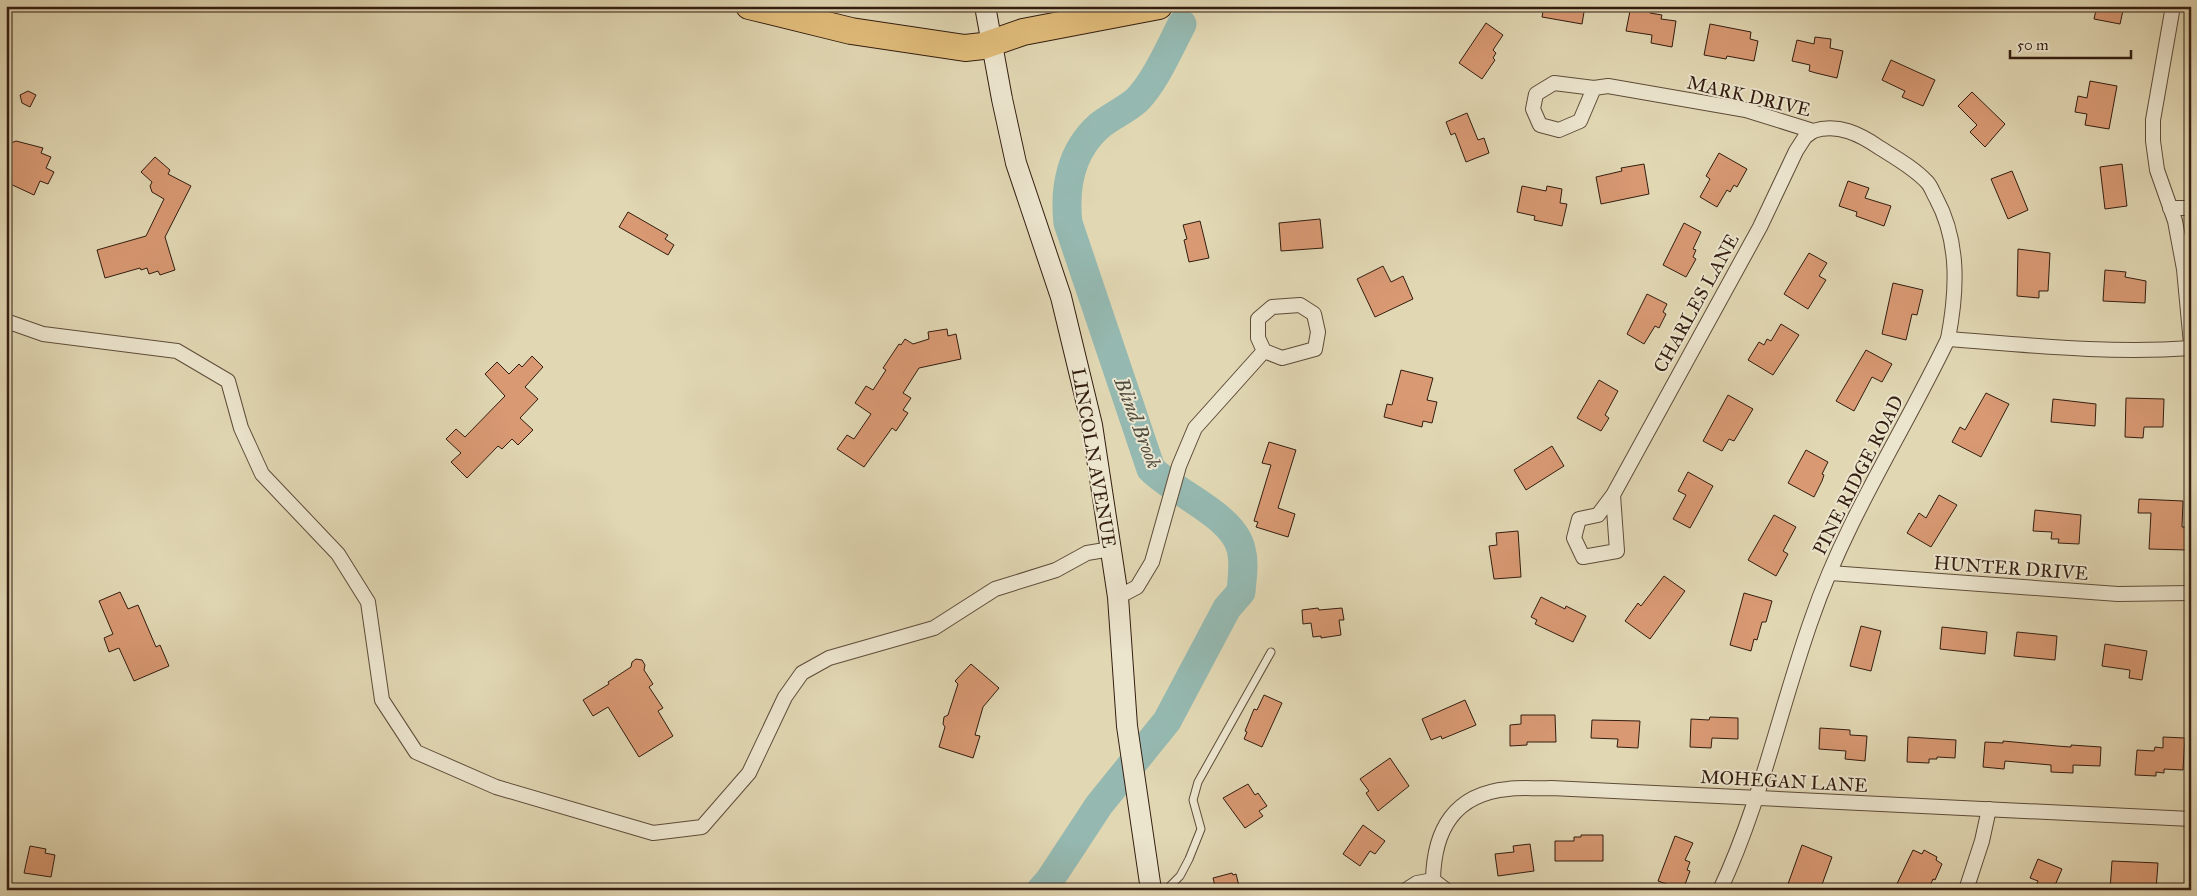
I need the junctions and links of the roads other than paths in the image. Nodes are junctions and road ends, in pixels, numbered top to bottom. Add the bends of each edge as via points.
1 (749, 6) edge
2 (985, 6) edge
3 (1160, 6) edge
4 (2173, 6) edge
5 (992, 42) junction
6 (1594, 88) dead end
7 (1813, 131) junction
8 (2170, 208) junction
9 (2191, 208) edge
10 (6, 321) edge
11 (1948, 339) junction
12 (2191, 344) edge
13 (2191, 348) edge
14 (1264, 351) junction
15 (1613, 495) junction
16 (1111, 549) junction
17 (1830, 573) junction
18 (2191, 593) edge
19 (1118, 597) junction
20 (1271, 652) dead end
21 (1755, 799) junction
22 (1989, 809) junction
23 (2191, 819) edge
24 (1433, 880) junction
25 (1151, 890) edge
26 (1166, 890) edge
27 (1406, 890) edge
28 (1446, 890) edge
29 (1720, 890) edge
30 (1966, 890) edge

1 - 5 highway via 851,31 946,46 974,47
2 - 5 street, LINCOLN AVENUE
3 - 5 highway via 1023,32
4 - 8 street via 2153,127 2157,170
5 - 16 street, LINCOLN AVENUE via 1016,163 1061,297 1092,425
6 - 7 street, MARK DRIVE via 1608,86 1746,110
7 - 11 street, MARK DRIVE via 1824,127 1860,134 1927,182 1942,208 1956,270 1954,309
7 - 15 street, CHARLES LANE via 1796,151 1760,227
8 - 9 street
8 - 12 street via 2184,269
10 - 16 street via 43,334 178,351 228,381 241,428 262,474 338,554 368,602 382,700 416,752 496,787 652,833 702,827 749,773 785,697 802,673 829,658 934,628 995,589 1056,570 1087,553
11 - 13 street via 2061,348 2152,351
11 - 17 street, PINE RIDGE ROAD via 1855,514
14 - 14 street via 1282,358 1315,349 1318,332 1314,314 1300,305 1272,307 1258,319 1258,338
14 - 19 street via 1195,428 1179,466 1152,562 1137,587
15 - 15 street, CHARLES LANE via 1598,515 1578,519 1574,538 1583,557 1617,551
16 - 19 street, LINCOLN AVENUE
17 - 18 street, HUNTER DRIVE via 2118,594
17 - 21 street, PINE RIDGE ROAD via 1812,617
19 - 25 street, LINCOLN AVENUE via 1127,726
20 - 26 lane via 1198,782 1193,800 1201,829 1180,876
21 - 22 street, MOHEGAN LANE
21 - 24 street, MOHEGAN LANE via 1551,788 1485,793 1464,804 1439,836 1433,859
21 - 29 street, PINE RIDGE ROAD
22 - 23 street, MOHEGAN LANE
22 - 30 street
24 - 27 street via 1417,882
24 - 28 street

